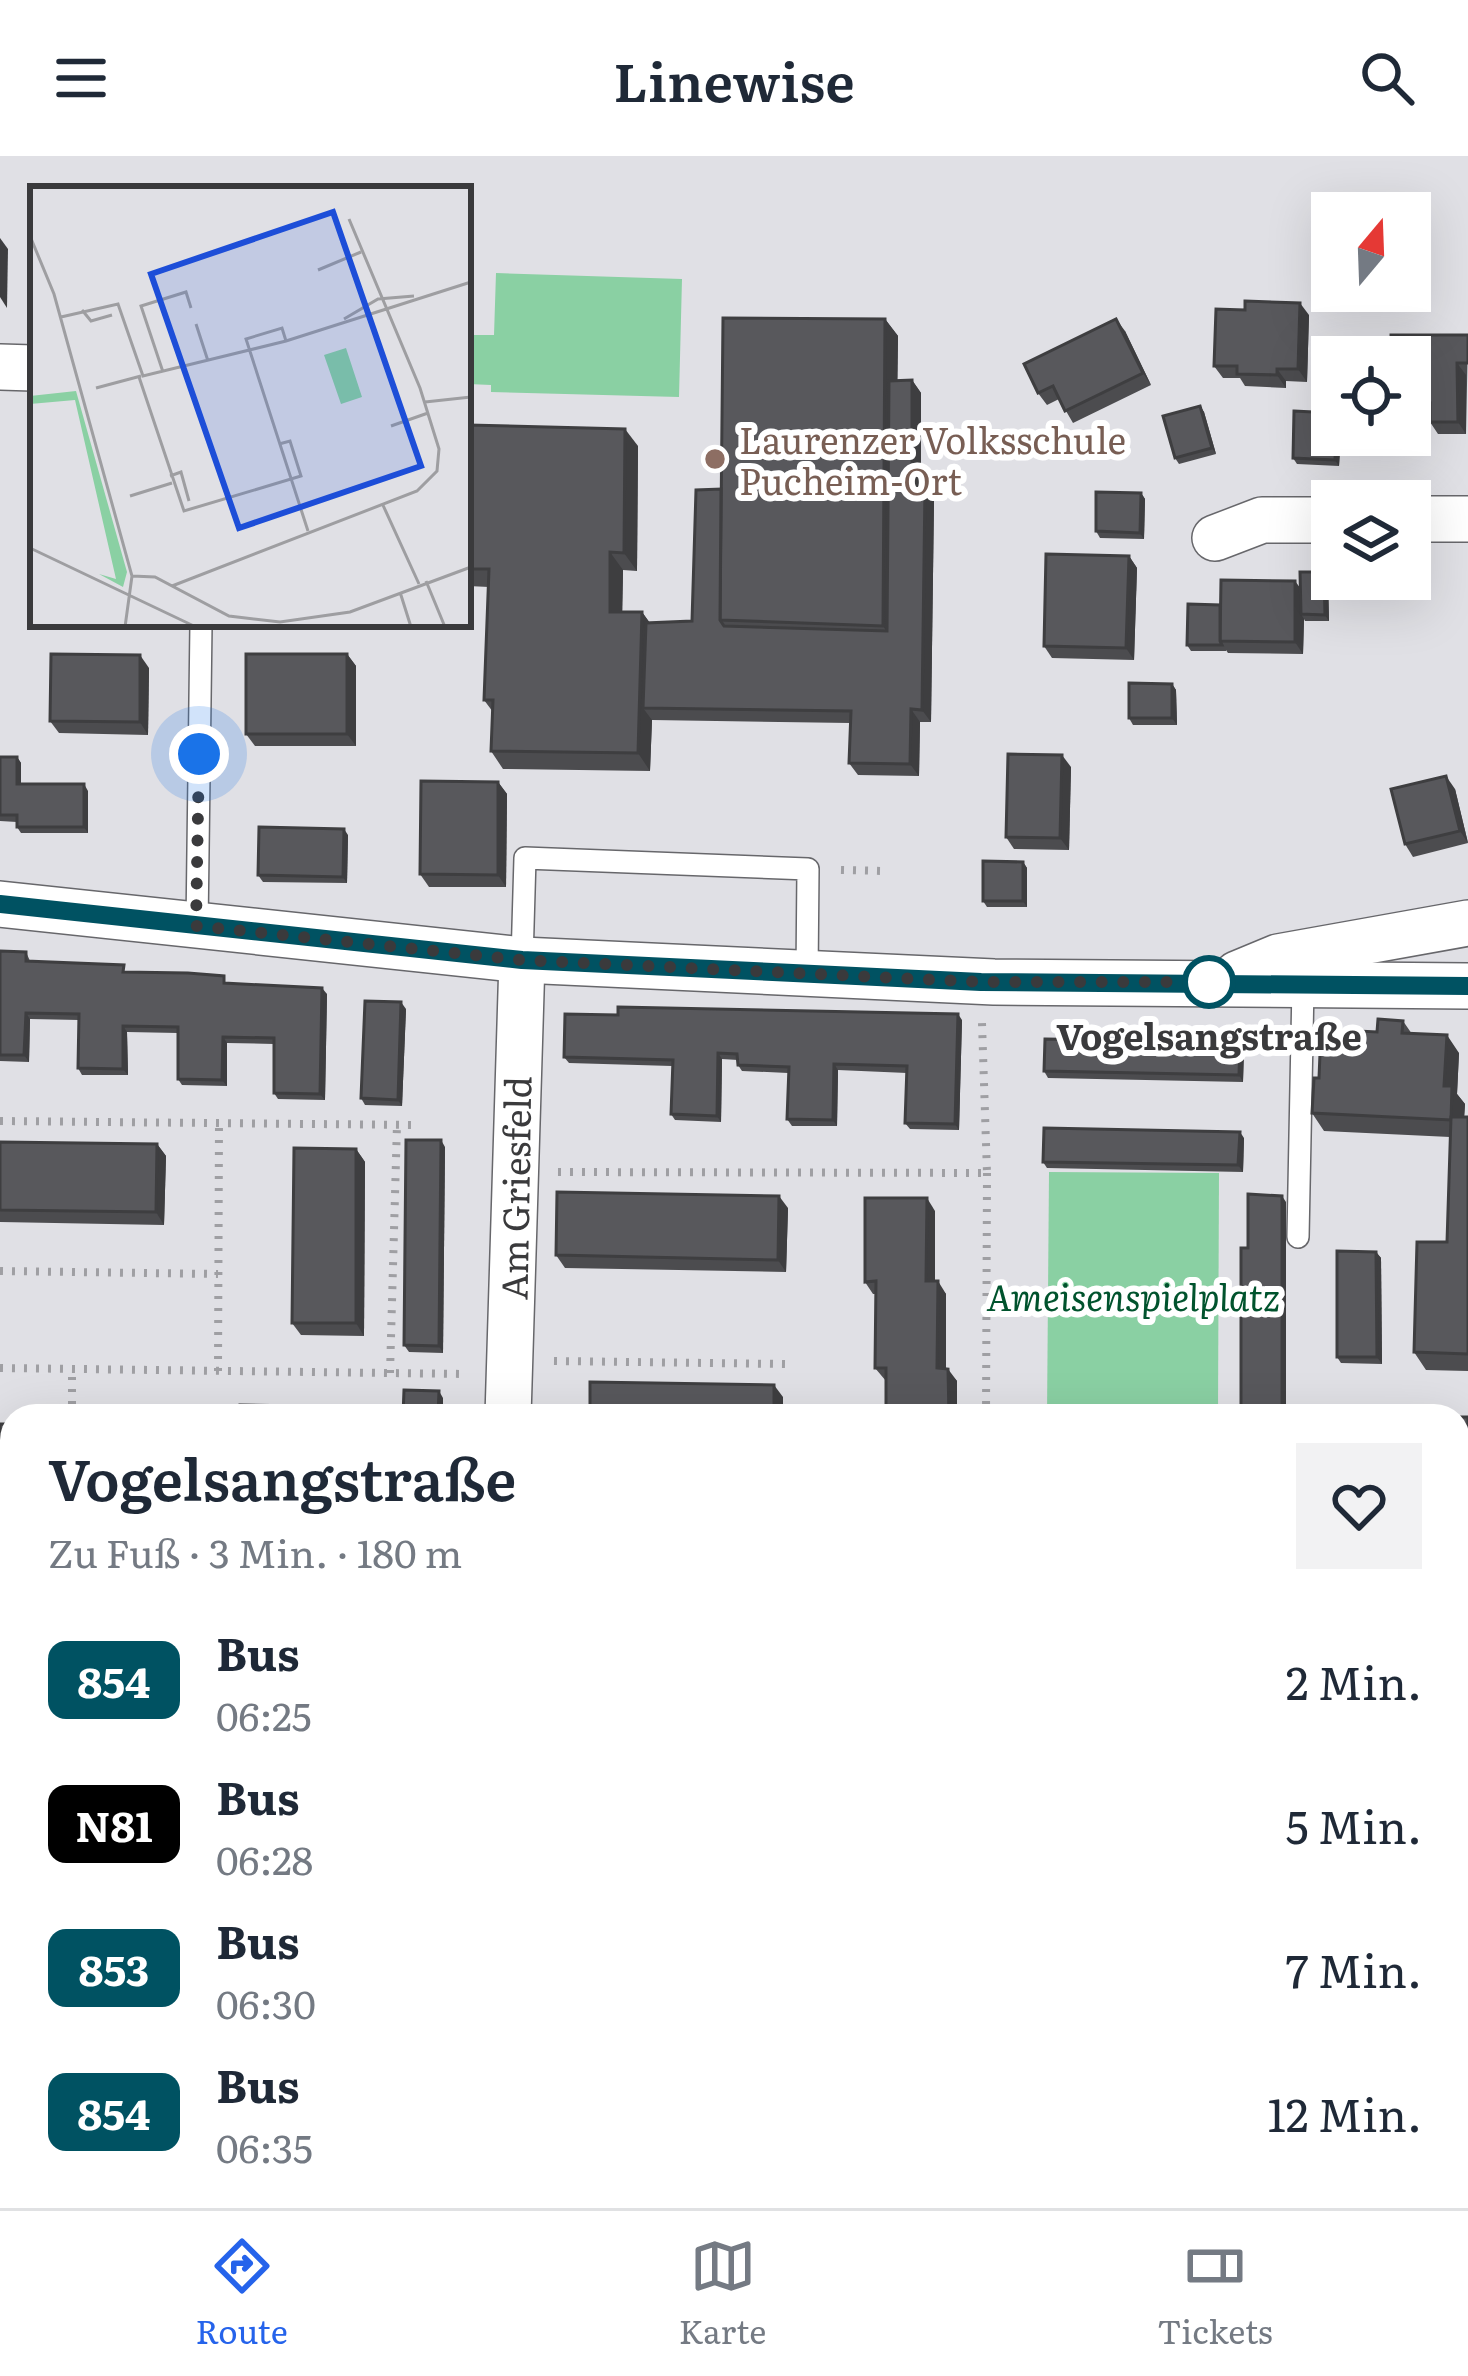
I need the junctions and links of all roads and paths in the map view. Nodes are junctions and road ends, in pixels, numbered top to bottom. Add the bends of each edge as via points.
1 (0, 367) edge
2 (30, 368) edge
3 (1468, 518) edge
4 (1431, 519) edge
5 (1311, 520) edge
6 (1215, 538) dead end
7 (201, 627) edge
8 (821, 869) dead end
9 (885, 871) dead end
10 (0, 904) edge
11 (196, 926) junction
12 (1465, 937) edge
13 (522, 960) junction
14 (807, 975) junction
15 (981, 982) junction
16 (1217, 982) junction
17 (1303, 986) junction
18 (1468, 986) edge
19 (0, 1121) edge
20 (219, 1123) junction
21 (397, 1124) junction
22 (417, 1125) dead end
23 (514, 1172) junction
24 (987, 1173) junction
25 (1298, 1237) dead end
26 (0, 1271) edge
27 (218, 1274) junction
28 (786, 1364) dead end
29 (0, 1368) edge
30 (72, 1369) junction
31 (218, 1371) junction
32 (390, 1373) junction
33 (509, 1384) edge
34 (72, 1404) edge
35 (986, 1404) edge

1 - 2 street
3 - 4 street
5 - 6 street via 1262,520
7 - 11 lane
8 - 9 path
10 - 11 street
11 - 13 street
12 - 16 street via 1278,958
13 - 14 street
13 - 14 lane via 525,858 808,869
13 - 23 street, Am Griesfeld
14 - 15 street
15 - 16 street
15 - 24 path
16 - 17 street
17 - 18 street
17 - 25 lane
19 - 20 path
20 - 21 path
20 - 27 path
21 - 22 path
21 - 32 path
23 - 24 path
23 - 33 street, Am Griesfeld
24 - 35 path
26 - 27 path
27 - 31 path
28 - 33 path
29 - 30 path
30 - 31 path
30 - 34 path
31 - 32 path
32 - 33 path

